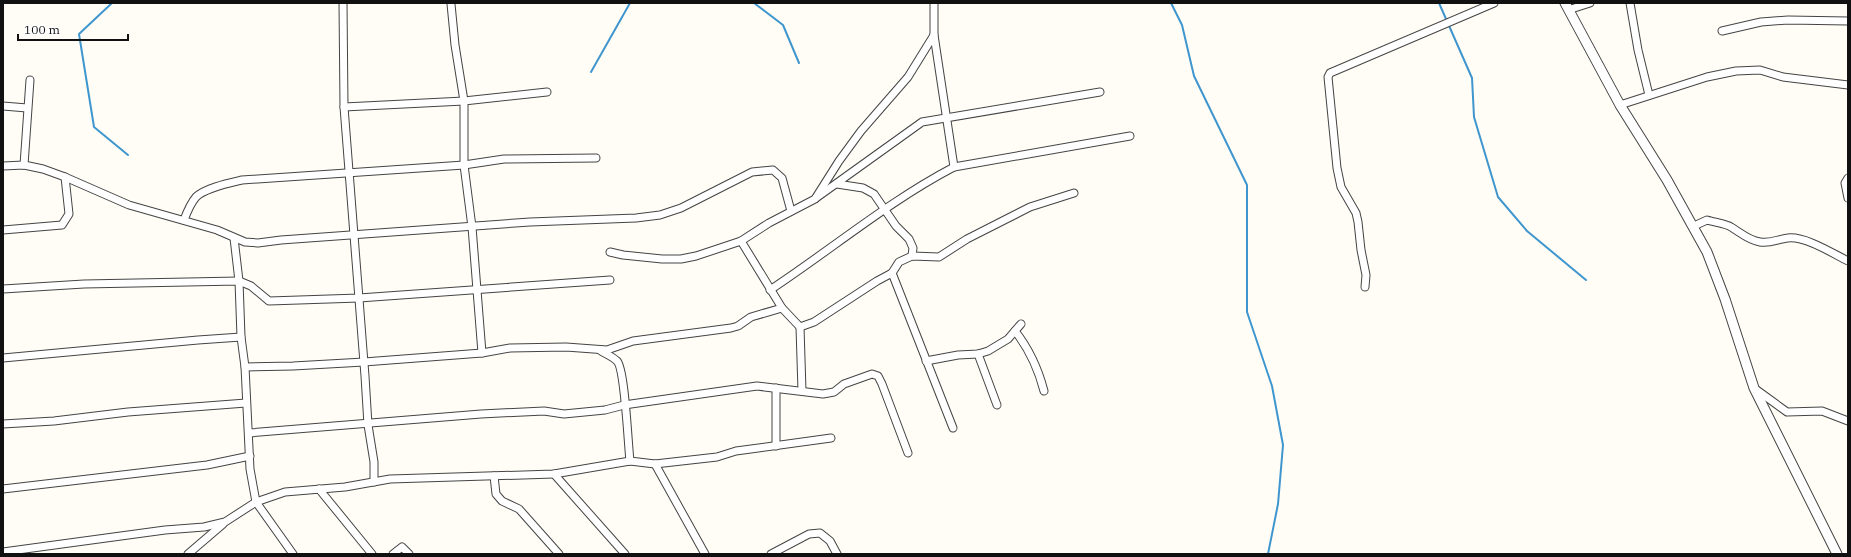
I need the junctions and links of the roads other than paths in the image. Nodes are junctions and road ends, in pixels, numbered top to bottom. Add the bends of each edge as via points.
1 (343, 3) edge
2 (934, 3) edge
3 (1494, 3) edge
4 (1590, 3) edge
5 (1630, 3) edge
6 (452, 4) edge
7 (1566, 6) edge
8 (1848, 21) edge
9 (1722, 31) dead end
10 (934, 35) junction
11 (30, 80) dead end
12 (1848, 85) edge
13 (547, 92) dead end
14 (1100, 92) dead end
15 (1649, 95) junction
16 (464, 101) junction
17 (1620, 105) junction
18 (3, 106) edge
19 (344, 107) junction
20 (27, 108) junction
21 (946, 117) junction
22 (1130, 136) dead end
23 (596, 158) dead end
24 (24, 165) junction
25 (464, 165) junction
26 (3, 166) edge
27 (954, 167) junction
28 (350, 172) junction
29 (65, 177) junction
30 (1848, 178) edge
31 (837, 184) junction
32 (1074, 193) dead end
33 (1848, 198) edge
34 (815, 199) junction
35 (885, 209) junction
36 (791, 211) junction
37 (184, 220) junction
38 (472, 226) junction
39 (1694, 226) junction
40 (3, 230) edge
41 (355, 235) junction
42 (234, 238) junction
43 (741, 241) junction
44 (610, 252) dead end
45 (912, 256) junction
46 (1848, 261) edge
47 (892, 273) junction
48 (610, 280) dead end
49 (239, 281) junction
50 (1365, 287) dead end
51 (3, 289) edge
52 (478, 290) junction
53 (770, 290) junction
54 (359, 298) junction
55 (782, 308) junction
56 (1021, 324) dead end
57 (800, 327) junction
58 (1015, 331) junction
59 (241, 337) junction
60 (601, 350) junction
61 (482, 353) junction
62 (978, 354) junction
63 (3, 358) edge
64 (926, 361) junction
65 (364, 362) junction
66 (245, 367) junction
67 (776, 388) junction
68 (1754, 388) junction
69 (802, 391) junction
70 (1044, 391) dead end
71 (246, 403) junction
72 (624, 405) junction
73 (997, 405) dead end
74 (1848, 421) edge
75 (3, 424) edge
76 (368, 425) junction
77 (953, 428) dead end
78 (249, 433) junction
79 (831, 438) dead end
80 (776, 446) junction
81 (908, 453) dead end
82 (250, 456) junction
83 (630, 461) junction
84 (655, 464) junction
85 (554, 474) junction
86 (494, 476) junction
87 (374, 482) junction
88 (3, 489) edge
89 (319, 489) junction
90 (256, 502) junction
91 (225, 522) junction
92 (3, 552) edge
93 (188, 554) edge
94 (293, 554) edge
95 (372, 554) edge
96 (393, 554) edge
97 (408, 554) edge
98 (560, 554) edge
99 (625, 554) edge
100 (705, 554) edge
101 (771, 554) edge
102 (838, 554) edge
103 (1837, 554) edge

1 - 19 street
2 - 10 street
3 - 50 street via 1330,73 1328,77 1337,168 1341,187 1356,213 1366,275
4 - 7 street
5 - 15 street
6 - 16 street via 455,45
7 - 17 street
8 - 9 street via 1761,22
10 - 21 street
10 - 34 street via 908,77 861,131
11 - 20 street
12 - 15 street via 1747,70 1726,72
13 - 16 street
14 - 21 street
15 - 17 street
16 - 19 street
16 - 25 street
17 - 39 street
18 - 20 street
19 - 28 street
20 - 24 street
21 - 27 street
21 - 31 street via 915,125
22 - 27 street
23 - 25 street via 504,159
24 - 26 street
24 - 29 street
25 - 28 street
25 - 38 street
27 - 35 street via 932,178
28 - 37 street via 242,180 218,186 197,196
28 - 41 street
29 - 37 street via 129,204
29 - 40 street via 69,214 62,225
30 - 33 street
31 - 34 street
31 - 35 street via 869,190
32 - 45 street via 1030,207 967,239 939,257
34 - 36 street
35 - 45 street via 912,244
35 - 53 street
36 - 38 street via 782,178 773,170 752,172 681,208 660,215
36 - 43 street
37 - 42 street
38 - 41 street
38 - 52 street
39 - 46 street via 1707,220 1728,225 1743,236 1768,243 1798,238
39 - 68 street via 1716,274
41 - 42 street via 258,243
41 - 54 street
42 - 49 street
43 - 44 street via 681,259 637,257
43 - 53 street
45 - 47 street via 899,262
47 - 57 street via 814,322
47 - 64 street
48 - 52 street
49 - 51 street via 84,284
49 - 54 street via 251,286 269,301
49 - 59 street
52 - 54 street
52 - 61 street
53 - 55 street
54 - 65 street
55 - 57 street
55 - 60 street via 751,317 731,328 633,341
56 - 58 street
57 - 69 street
58 - 62 street via 998,346
58 - 70 street via 1033,358
59 - 63 street
59 - 66 street
60 - 61 street via 566,347 510,348
60 - 72 street via 619,365
61 - 65 street
62 - 64 street
62 - 73 street
64 - 77 street
65 - 66 street
65 - 76 street
66 - 71 street
67 - 69 street
67 - 72 street via 758,386
67 - 80 street
68 - 74 street via 1787,412 1822,411
68 - 103 street
69 - 81 street via 823,394 834,392 844,384 872,374 878,376
71 - 75 street
71 - 78 street
72 - 76 street via 605,410 564,414 544,411 488,414
72 - 83 street
76 - 78 street
76 - 87 street via 374,462
78 - 82 street
79 - 80 street
80 - 84 street via 736,451 716,457
82 - 88 street via 207,466
82 - 90 street
83 - 84 street
83 - 85 street
84 - 100 street
85 - 86 street
85 - 99 street
86 - 87 street
86 - 98 street via 496,494 502,501 519,509
87 - 89 street
89 - 90 street via 285,492
89 - 95 street
90 - 91 street
90 - 94 street
91 - 92 street via 204,527
91 - 93 street
96 - 97 street via 402,547
101 - 102 street via 809,534 820,533 830,541

